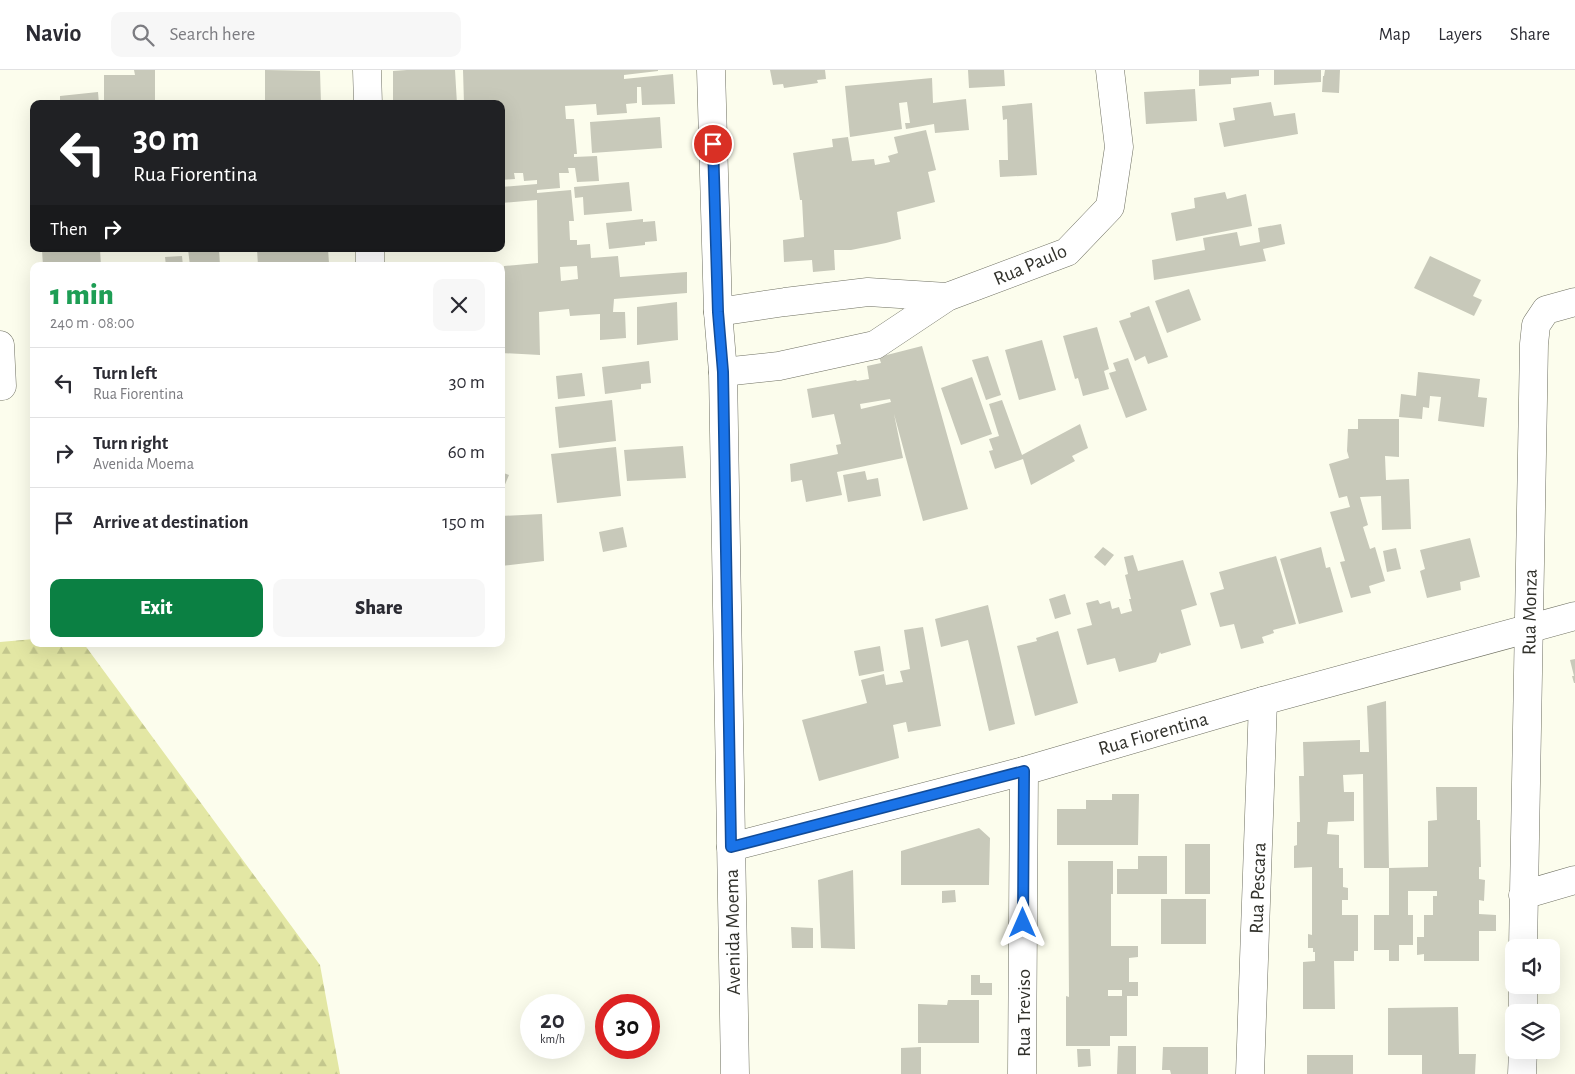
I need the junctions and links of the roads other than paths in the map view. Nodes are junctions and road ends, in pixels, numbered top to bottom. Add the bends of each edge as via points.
1 (367, 70) edge
2 (711, 70) edge
3 (1110, 70) edge
4 (368, 100) edge
5 (947, 297) junction
6 (1575, 302) edge
7 (718, 312) junction
8 (0, 345) edge
9 (723, 372) junction
10 (2, 386) dead end
11 (1575, 616) edge
12 (1528, 629) junction
13 (1263, 701) junction
14 (1024, 771) junction
15 (731, 847) junction
16 (1575, 880) edge
17 (1524, 894) junction
18 (1523, 939) edge
19 (1523, 1059) edge
20 (735, 1074) edge
21 (1022, 1074) edge
22 (1250, 1074) edge
23 (1522, 1074) edge

1 - 4 street
2 - 7 street, Avenida Moema
3 - 5 street, Rua Paulo via 1119,147 1110,207 1067,252
5 - 7 street, Rua Paulo via 868,292
5 - 9 street, Rua Paulo via 875,345 779,366
6 - 12 street, Rua Monza via 1546,310 1536,325
7 - 9 street, Avenida Moema
8 - 10 street
9 - 15 street, Avenida Moema
11 - 12 street, Rua Fiorentina
12 - 13 street, Rua Fiorentina
12 - 17 street, Rua Monza
13 - 14 street, Rua Fiorentina
13 - 22 street, Rua Pescara
14 - 15 street, Rua Fiorentina
14 - 21 street, Rua Treviso
15 - 20 street, Avenida Moema
16 - 17 street
17 - 18 street, Rua Monza
19 - 23 street

